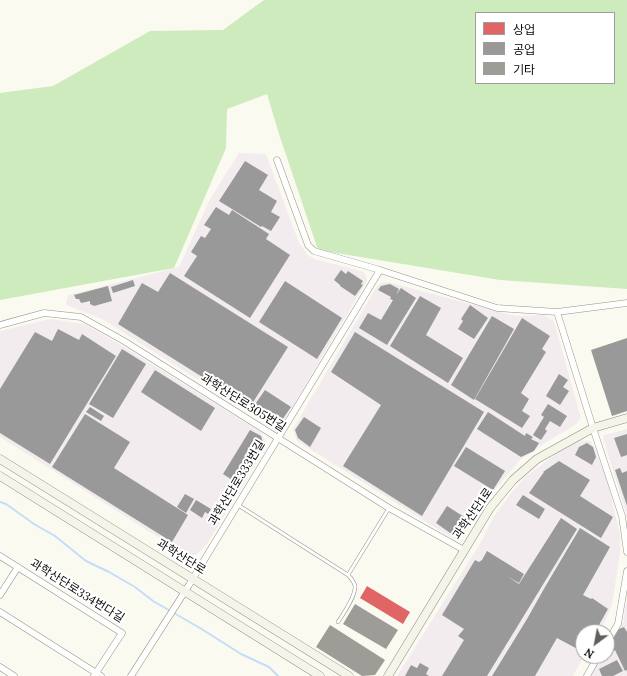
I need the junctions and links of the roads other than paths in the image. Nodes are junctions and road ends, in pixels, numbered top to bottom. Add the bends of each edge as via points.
1 (277, 160) dead end
2 (380, 270) junction
3 (627, 303) edge
4 (557, 312) junction
5 (0, 325) edge
6 (627, 418) edge
7 (593, 428) junction
8 (278, 438) junction
9 (0, 459) edge
10 (0, 476) edge
11 (237, 504) junction
12 (389, 508) junction
13 (464, 550) junction
14 (627, 552) edge
15 (0, 556) edge
16 (18, 567) junction
17 (627, 572) edge
18 (348, 575) junction
19 (189, 585) junction
20 (0, 595) edge
21 (0, 612) edge
22 (338, 622) dead end
23 (615, 629) edge
24 (594, 664) edge
25 (0, 667) edge
26 (97, 675) edge
27 (14, 676) edge
28 (131, 676) edge
29 (320, 676) edge
30 (350, 676) edge
31 (388, 676) edge
32 (587, 676) edge

1 - 2 street via 308,245 314,251
2 - 4 street via 498,308
2 - 8 street, 과학산단로333번길
3 - 4 street
4 - 7 street
5 - 8 street, 과학산단로305번길 via 44,313 81,317 124,341
6 - 7 main road, 과학산단1로
7 - 13 main road, 과학산단1로 via 537,459 513,480 490,508
7 - 14 street via 622,516
8 - 11 street, 과학산단로333번길
8 - 12 street, 과학산단로305번길
9 - 19 main road, 과학산단로
10 - 19 main road, 과학산단로
11 - 18 lane
11 - 19 street, 과학산단로333번길
12 - 13 street, 과학산단로305번길
12 - 18 lane
13 - 31 main road, 과학산단1로
15 - 16 street, 과학산단로334번다길
16 - 20 street
16 - 26 street, 과학산단로334번다길 via 122,633
17 - 23 street
18 - 22 lane via 355,588
19 - 28 street, 과학산단로333번길
19 - 29 main road, 과학산단로
19 - 30 main road, 과학산단로
21 - 26 street
24 - 32 street
25 - 27 street

